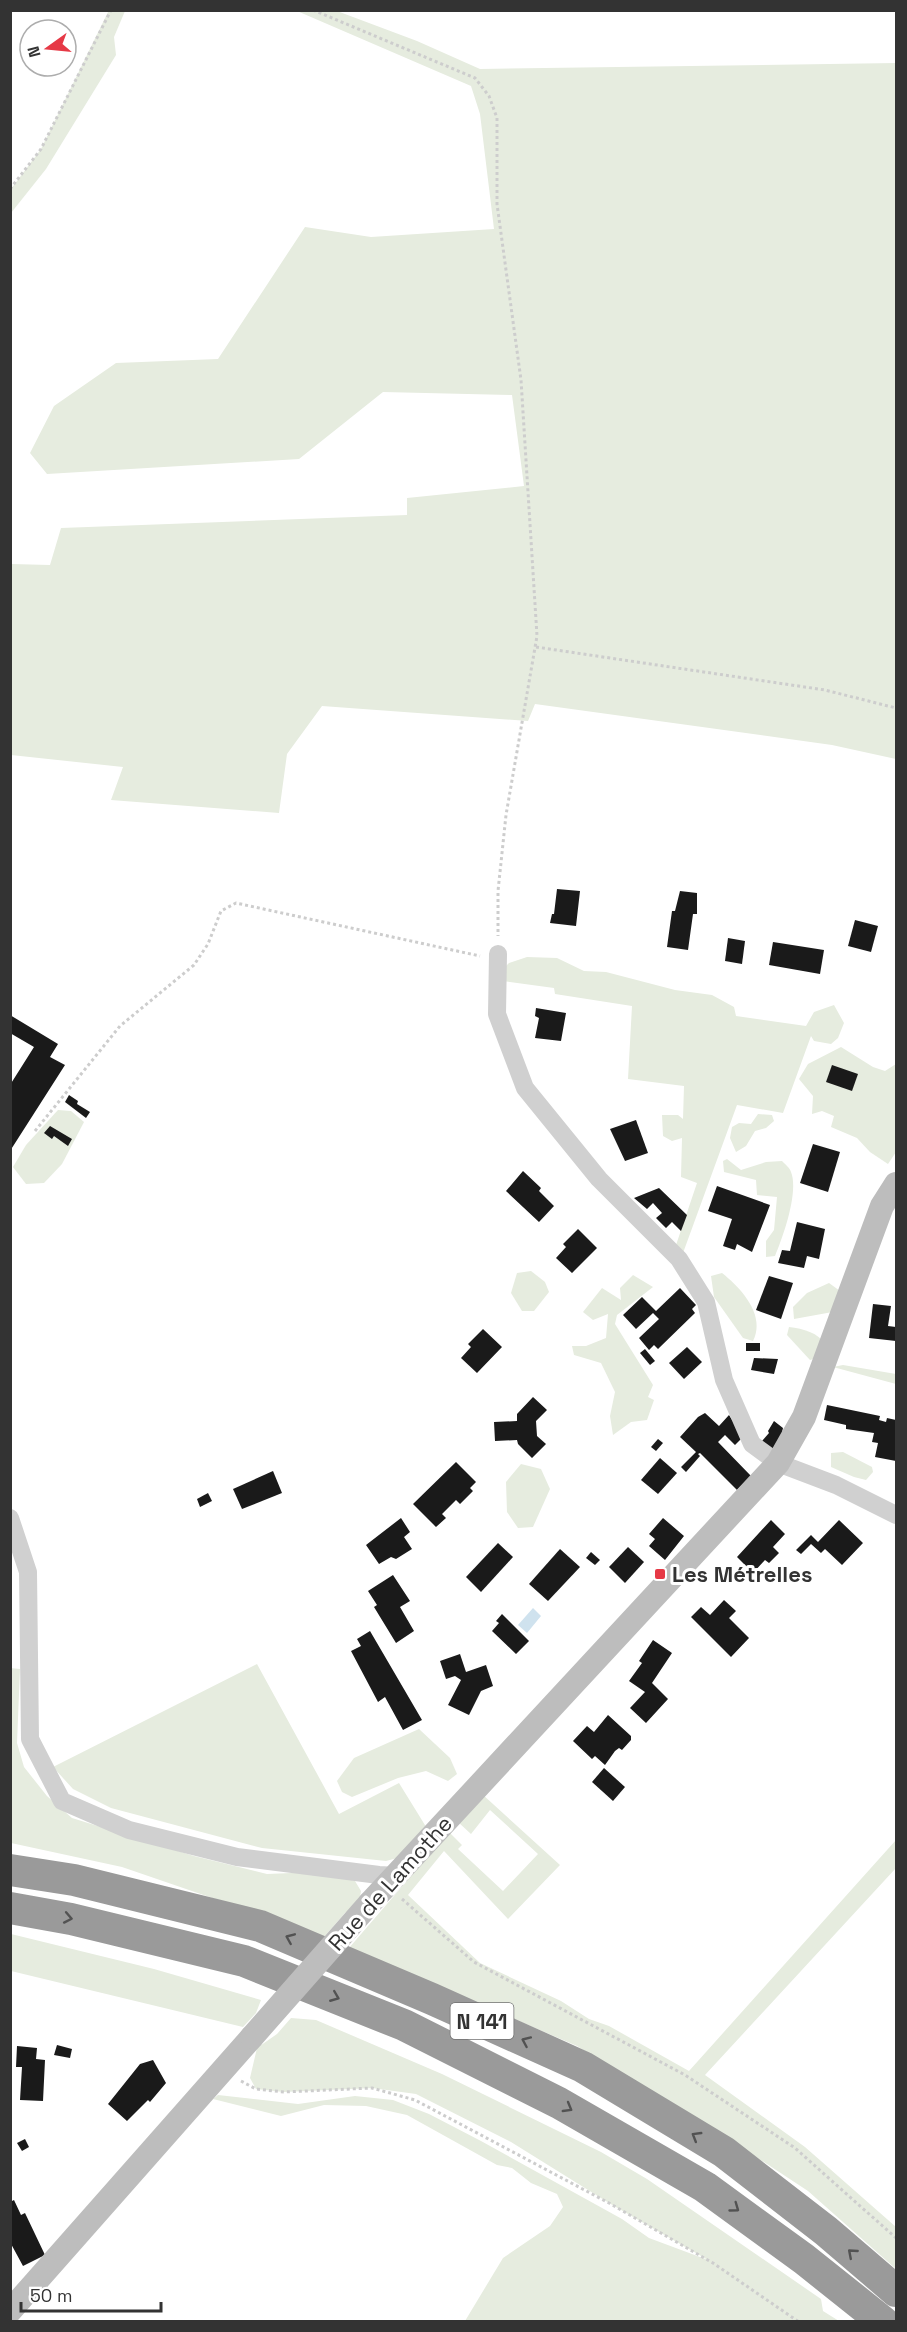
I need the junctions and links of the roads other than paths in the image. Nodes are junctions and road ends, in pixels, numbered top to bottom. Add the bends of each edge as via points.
1 (498, 954) road end
2 (897, 1184) edge
3 (778, 1463) junction
4 (897, 1515) edge
5 (10, 1518) edge
6 (10, 1870) edge
7 (392, 1881) junction
8 (10, 1908) edge
9 (897, 2291) edge
10 (10, 2311) edge
11 (883, 2322) edge

1 - 3 street via 497,1014 525,1088 599,1179 679,1259 706,1302 723,1380 752,1444
2 - 3 street, Rue de Lamothe via 882,1206 804,1417
3 - 4 street via 836,1485
3 - 7 street, Rue de Lamothe
5 - 7 street via 28,1572 30,1739 62,1801 129,1830 237,1857
9 -> 6 highway, N 141 via 826,2230 724,2152 583,2067 260,1926 74,1880
7 - 10 street, Rue de Lamothe, bridge
8 -> 11 highway, N 141 via 71,1918 244,1961 404,2025 559,2103 705,2187

